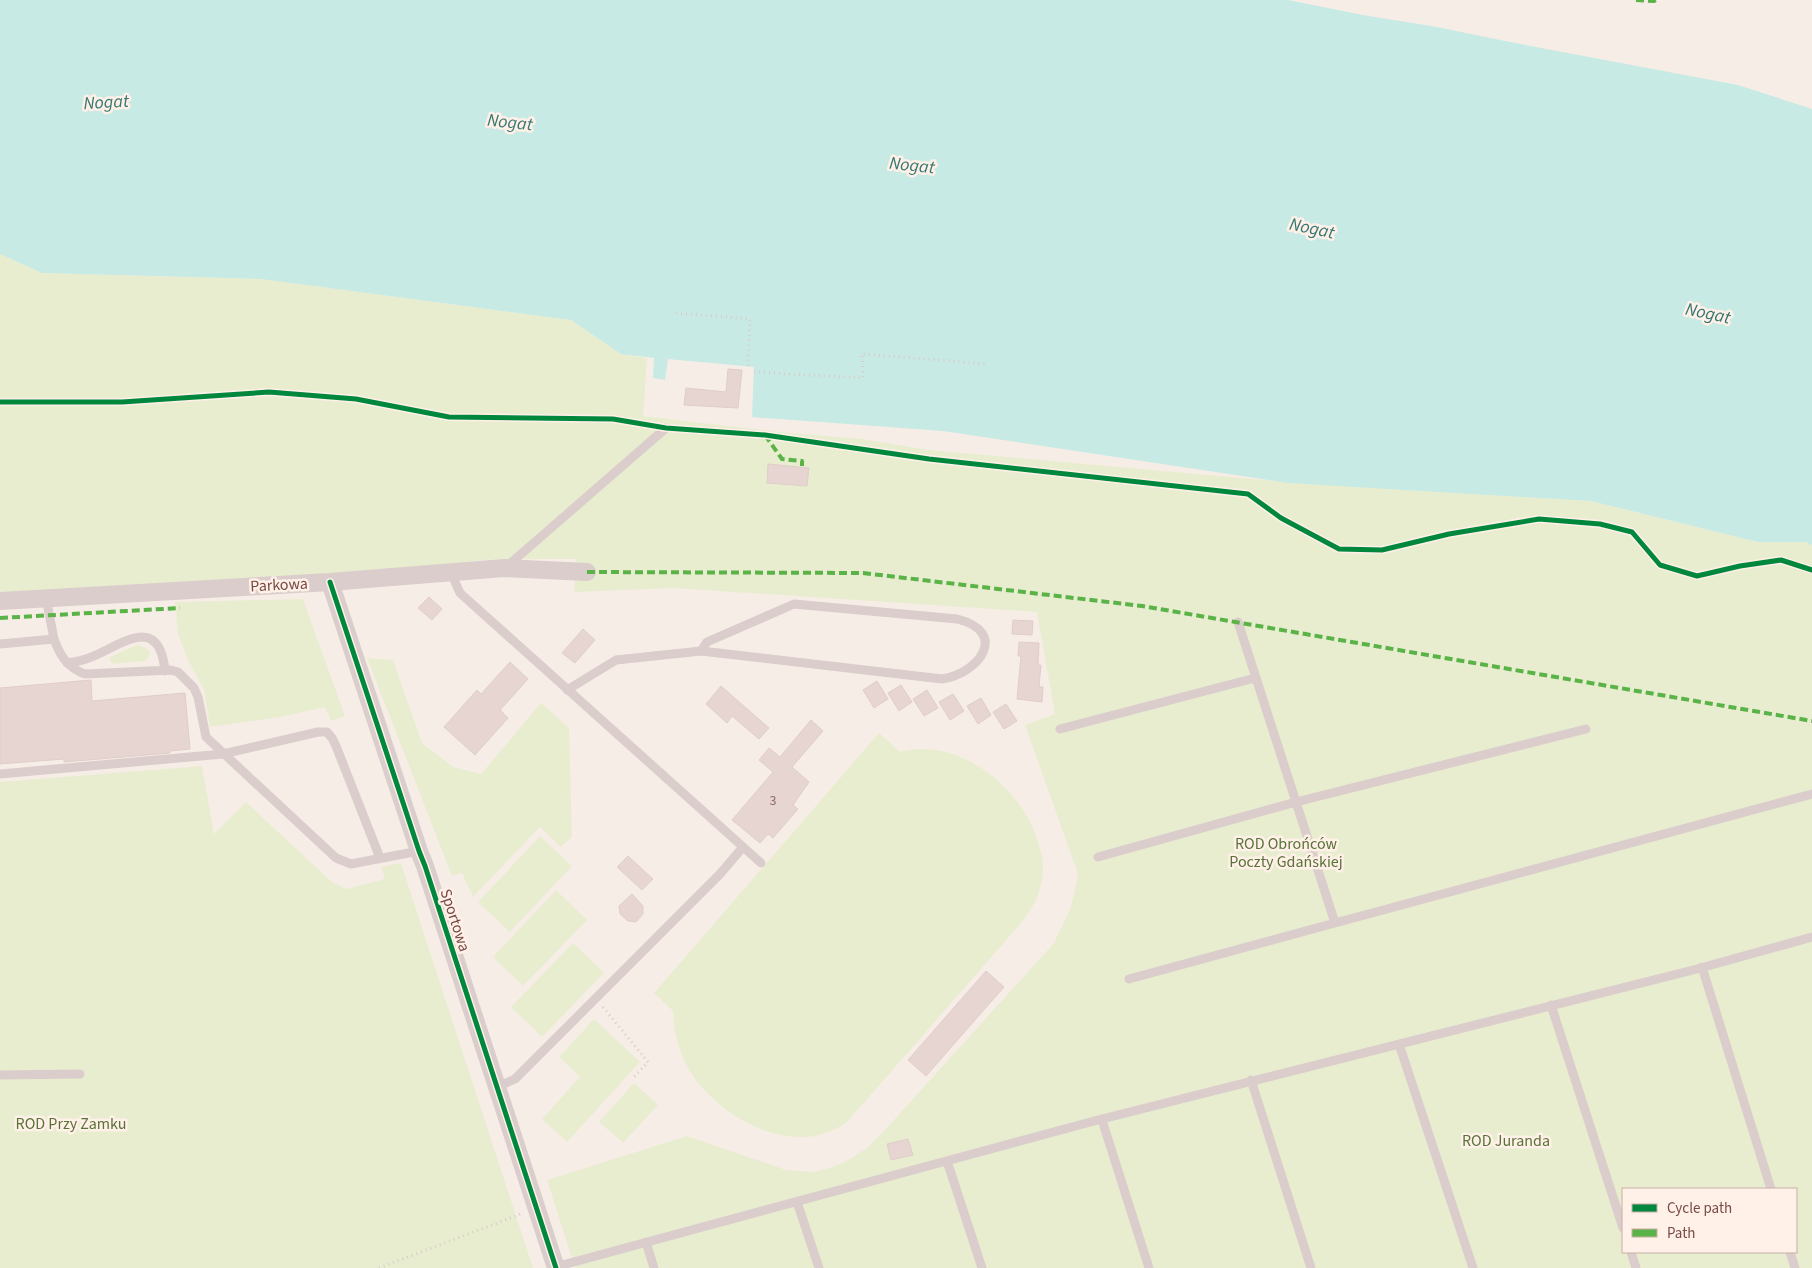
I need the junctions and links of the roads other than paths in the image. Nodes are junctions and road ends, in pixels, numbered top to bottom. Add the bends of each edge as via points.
1 (666, 428) dead end
2 (504, 568) junction
3 (587, 572) dead end
4 (451, 573) junction
5 (330, 582) junction
6 (46, 598) junction
7 (0, 601) edge
8 (1238, 622) dead end
9 (54, 639) junction
10 (0, 644) edge
11 (701, 652) junction
12 (66, 663) junction
13 (165, 671) junction
14 (1256, 678) junction
15 (568, 690) junction
16 (1060, 729) dead end
17 (1586, 729) dead end
18 (223, 754) junction
19 (0, 774) edge
20 (1812, 794) edge
21 (1296, 802) junction
22 (743, 847) junction
23 (419, 851) junction
24 (1098, 857) dead end
25 (380, 858) junction
26 (761, 863) dead end
27 (1335, 923) junction
28 (1812, 937) edge
29 (1702, 967) junction
30 (1130, 979) dead end
31 (1551, 1005) junction
32 (1399, 1044) junction
33 (80, 1074) dead end
34 (0, 1075) edge
35 (1251, 1080) junction
36 (497, 1087) junction
37 (1102, 1120) junction
38 (947, 1161) junction
39 (1771, 1188) edge
40 (797, 1202) junction
41 (1622, 1225) edge
42 (646, 1242) junction
43 (1631, 1253) edge
44 (1790, 1253) edge
45 (555, 1267) edge
46 (654, 1268) edge
47 (819, 1268) edge
48 (982, 1268) edge
49 (1149, 1268) edge
50 (1311, 1268) edge
51 (1473, 1268) edge
52 (1636, 1268) edge
53 (1795, 1268) edge

1 - 2 lane
2 - 3 street, Parkowa
2 - 4 street, Parkowa
4 - 5 street, Parkowa
4 - 15 lane via 460,594
5 - 6 street, Parkowa
5 - 23 street, Sportowa
6 - 7 street, Parkowa
6 - 9 lane
8 - 14 lane
9 - 10 lane
9 - 12 lane
11 - 11 lane via 942,679 970,668 984,653 986,643 974,625 957,619 794,604 707,642
11 - 15 lane via 616,660
12 - 13 lane via 85,674
12 - 13 lane via 86,659 121,642 143,637 151,640 161,651
13 - 18 lane via 178,672 194,688 206,737
14 - 16 lane
14 - 21 lane
15 - 22 lane
17 - 21 lane
18 - 19 lane
18 - 25 lane via 336,858 351,864
18 - 25 lane via 327,732 336,746
20 - 27 lane
21 - 24 lane
21 - 27 lane
22 - 26 lane
22 - 36 lane via 720,874 515,1079
23 - 25 lane
23 - 36 street, Sportowa
27 - 30 lane
28 - 29 lane
29 - 31 lane
29 - 39 lane
31 - 32 lane
31 - 41 lane
32 - 35 lane
32 - 51 lane
33 - 34 lane
35 - 37 lane
35 - 50 lane
36 - 45 street, Sportowa
37 - 38 lane
37 - 49 lane
38 - 40 lane
38 - 48 lane
40 - 42 lane
40 - 47 lane
42 - 45 lane
42 - 46 lane
43 - 52 lane
44 - 53 lane

